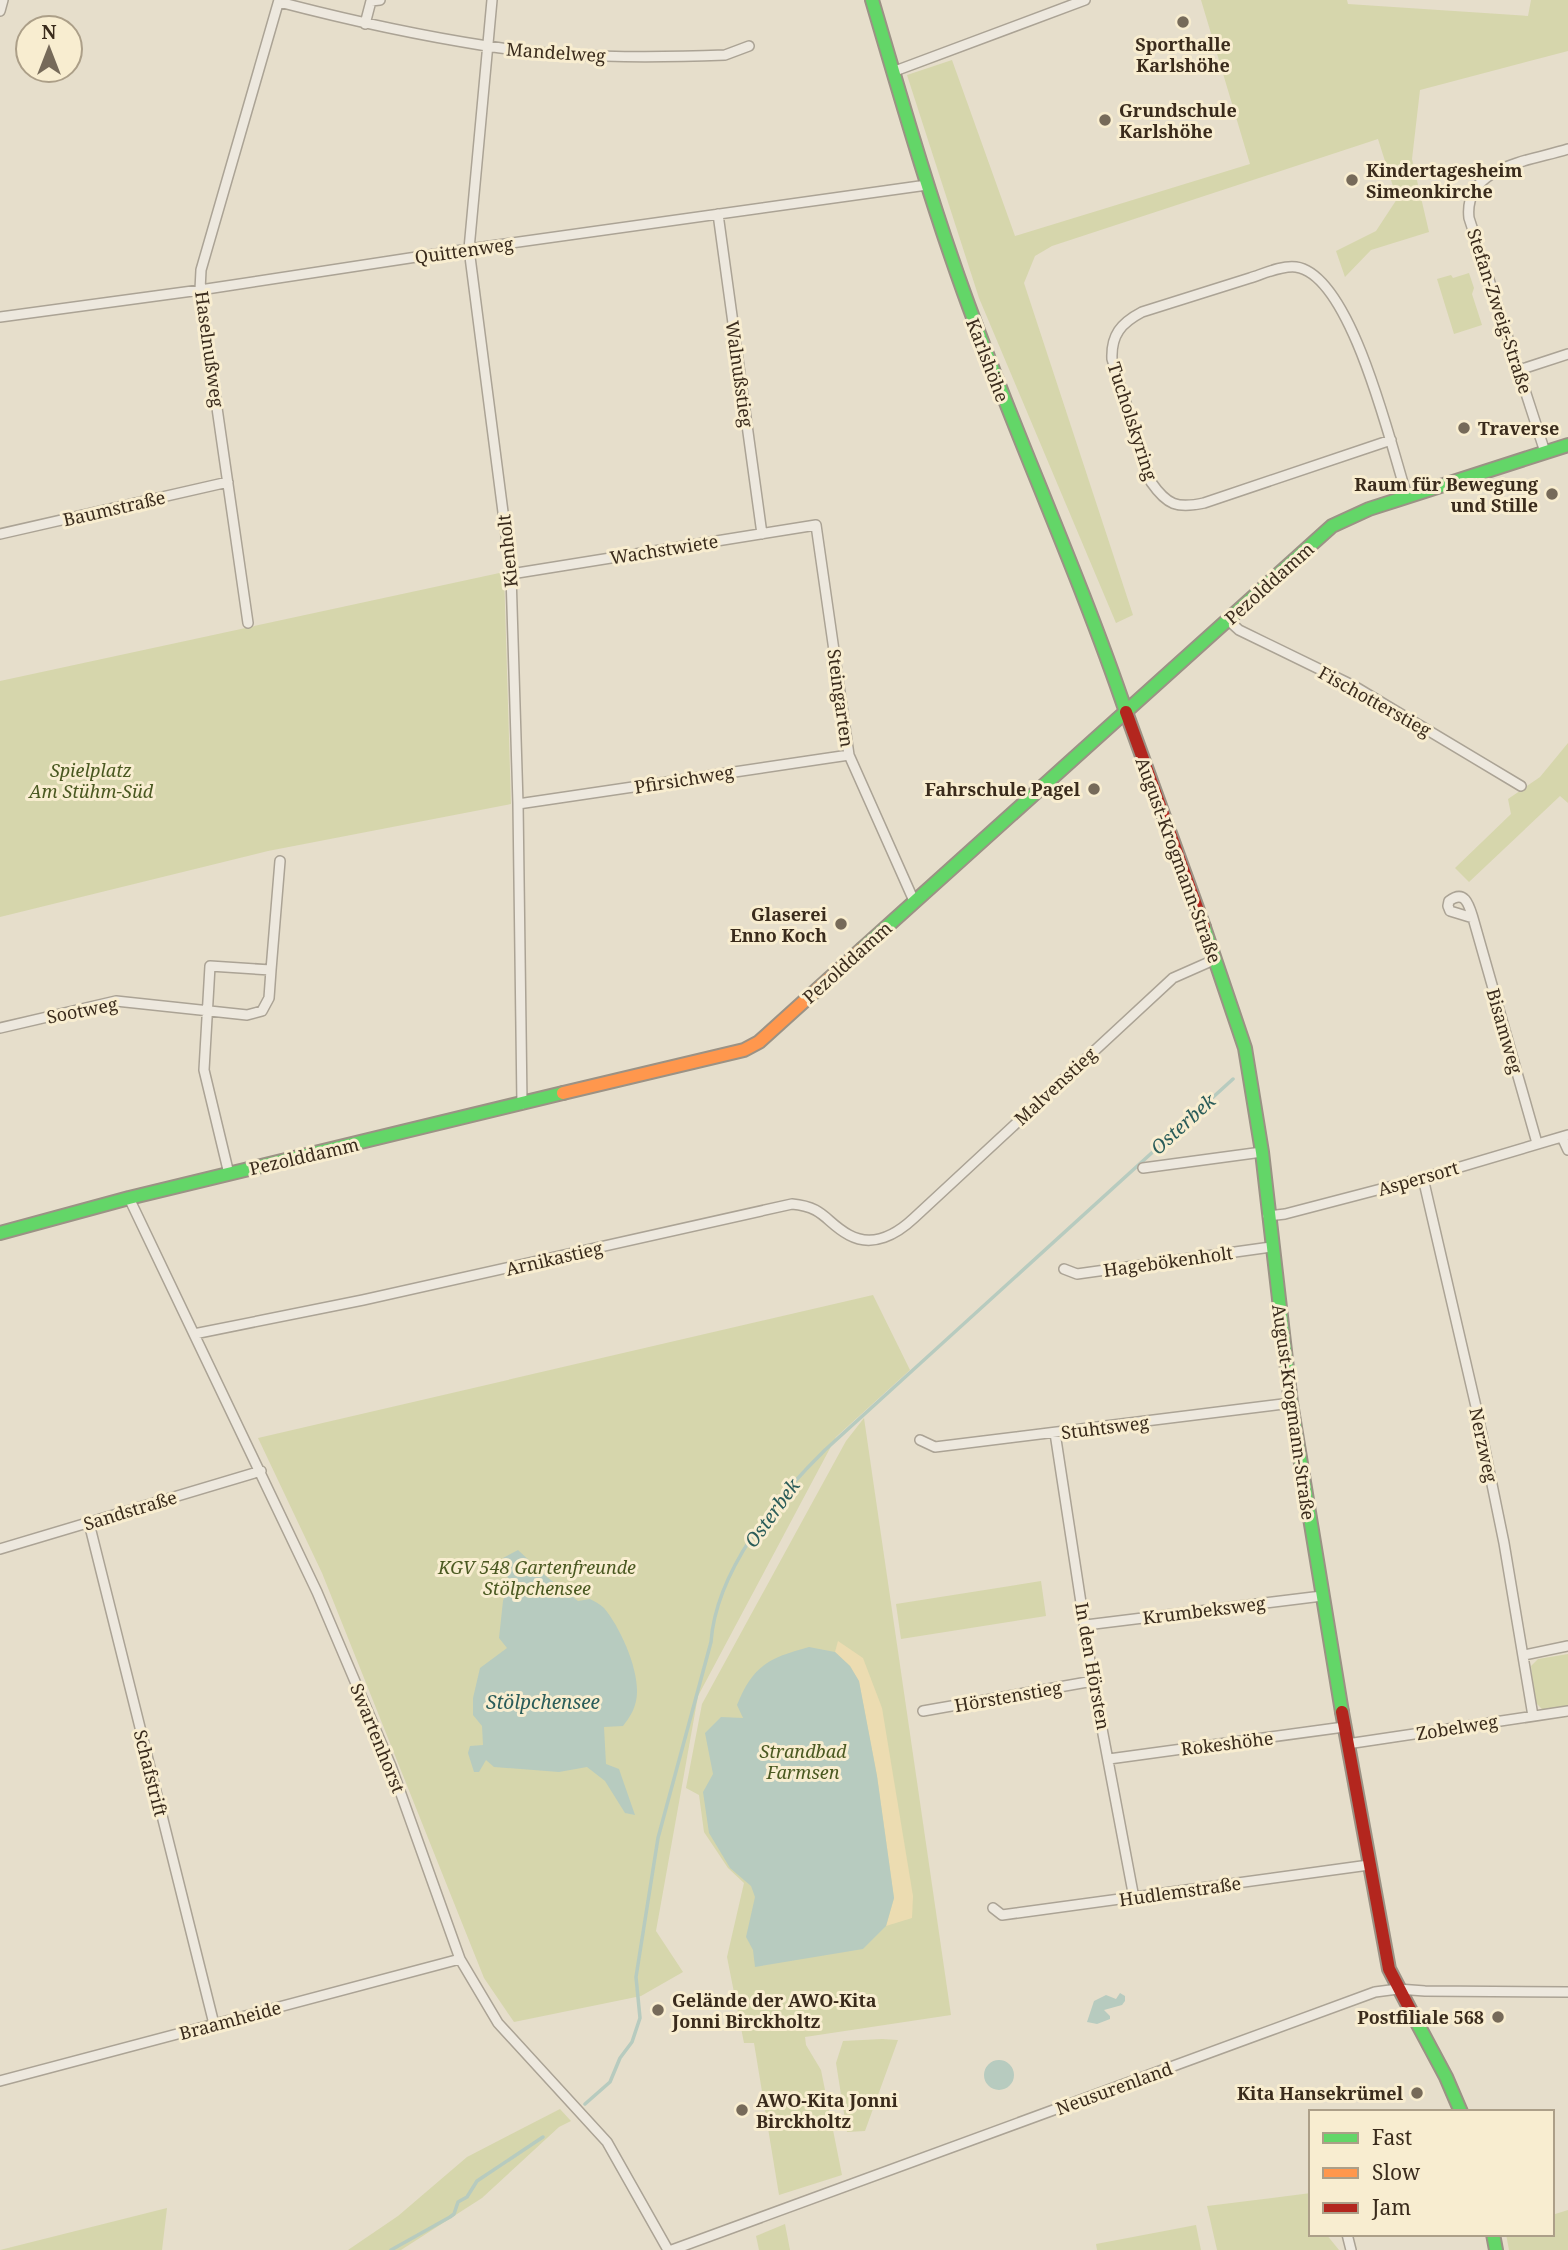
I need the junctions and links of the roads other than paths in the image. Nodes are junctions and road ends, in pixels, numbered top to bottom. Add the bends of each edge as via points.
1 (3, 0) edge
2 (380, 0) edge
3 (492, 0) edge
4 (872, 0) edge
5 (1085, 0) edge
6 (279, 1) edge
7 (0, 11) edge
8 (365, 24) junction
9 (748, 46) dead end
10 (488, 47) junction
11 (895, 71) junction
12 (1568, 149) edge
13 (927, 185) junction
14 (718, 214) junction
15 (468, 249) junction
16 (200, 290) junction
17 (0, 317) edge
18 (1568, 354) edge
19 (1519, 370) junction
20 (1391, 440) junction
21 (1568, 445) edge
22 (1545, 452) junction
23 (228, 482) junction
24 (1407, 496) junction
25 (816, 525) joint
26 (0, 534) edge
27 (762, 534) junction
28 (511, 574) junction
29 (1228, 620) junction
30 (248, 623) dead end
31 (1126, 712) junction
32 (849, 755) junction
33 (1521, 786) dead end
34 (518, 804) junction
35 (280, 861) dead end
36 (914, 901) junction
37 (1473, 918) dead end
38 (1216, 959) junction
39 (271, 970) junction
40 (206, 1011) junction
41 (0, 1028) edge
42 (522, 1104) junction
43 (1565, 1136) edge
44 (1537, 1143) junction
45 (1568, 1150) edge
46 (1262, 1152) junction
47 (1143, 1168) dead end
48 (229, 1174) junction
49 (1423, 1178) junction
50 (129, 1198) junction
51 (1268, 1216) junction
52 (903, 1228) joint
53 (0, 1233) edge
54 (1272, 1247) junction
55 (1065, 1269) dead end
56 (194, 1334) junction
57 (1291, 1402) junction
58 (1055, 1433) junction
59 (920, 1440) dead end
60 (261, 1471) junction
61 (89, 1522) junction
62 (0, 1549) edge
63 (1322, 1595) junction
64 (1086, 1625) junction
65 (1568, 1646) edge
66 (1524, 1655) junction
67 (1093, 1681) junction
68 (923, 1711) dead end
69 (1568, 1711) edge
70 (1534, 1716) junction
71 (1344, 1727) junction
72 (1347, 1744) junction
73 (1109, 1759) junction
74 (1369, 1865) junction
75 (1134, 1898) junction
76 (993, 1908) dead end
77 (460, 1959) junction
78 (1398, 1989) junction
79 (1568, 1992) edge
80 (214, 2024) junction
81 (1, 2077) edge
82 (1460, 2110) edge
83 (670, 2250) edge

1 - 7 street
2 - 8 street via 371,1
3 - 10 street, Kienholt
4 - 11 main road, Karlshöhe
5 - 11 street
6 - 8 street, Mandelweg
6 - 16 street, Haselnußweg via 201,270
8 - 10 street, Mandelweg
9 - 10 street, Mandelweg via 725,55 629,56
10 - 15 street, Kienholt
11 - 13 main road, Karlshöhe
12 - 19 street, Stefan-Zweig-Straße via 1488,175 1477,184 1469,202 1469,218
13 - 14 street, Quittenweg
13 - 31 main road, Karlshöhe via 988,359
14 - 15 street, Quittenweg
14 - 27 street, Walnußstieg
15 - 16 street, Quittenweg
15 - 28 street, Kienholt
16 - 17 street, Quittenweg
16 - 23 street, Haselnußweg
18 - 19 street
19 - 22 street, Stefan-Zweig-Straße
20 - 20 street, Tucholskyring via 1360,345 1324,282 1310,271 1282,268 1142,312 1117,331 1112,359 1151,482 1173,505 1204,503
20 - 24 street, Tucholskyring
21 - 22 main road, Pezolddamm
22 - 24 main road, Pezolddamm
23 - 26 street, Baumstraße
23 - 30 street, Haselnußweg
24 - 29 main road, Pezolddamm via 1332,526
25 - 27 street, Wachstwiete
25 - 32 street, Steingarten
27 - 28 street, Wachstwiete
28 - 34 street, Kienholt
29 - 31 main road, Pezolddamm
29 - 33 street, Fischotterstieg via 1239,630 1354,686
31 - 36 main road, Pezolddamm
31 - 38 main road, August-Krogmann-Straße
32 - 34 street, Pfirsichweg
32 - 36 street, Steingarten
34 - 42 street, Kienholt
35 - 39 street
36 - 42 main road, Pezolddamm via 759,1042 744,1050
37 - 44 street, Bisamweg
38 - 46 main road, August-Krogmann-Straße via 1245,1048
38 - 52 street, Malvenstieg via 1173,978
39 - 40 street, Sootweg via 269,998 262,1011 247,1015
39 - 40 street via 210,966
40 - 41 street, Sootweg via 116,1000
40 - 48 street via 204,1070
42 - 48 main road, Pezolddamm
43 - 44 street, Aspersort
43 - 45 street
44 - 49 street, Aspersort
46 - 47 street
46 - 51 main road, August-Krogmann-Straße
48 - 50 main road, Pezolddamm
49 - 51 street, Aspersort
49 - 66 street, Nerzweg via 1477,1411
50 - 53 main road, Pezolddamm
50 - 56 street, Swartenhorst
51 - 54 main road, August-Krogmann-Straße
52 - 56 street, Arnikastieg via 886,1238 867,1240 850,1236 815,1209 792,1204
54 - 55 street, Hagebökenholt via 1077,1274
54 - 57 main road, August-Krogmann-Straße
56 - 60 street, Swartenhorst
57 - 58 street, Stuhtsweg
57 - 63 main road, August-Krogmann-Straße
58 - 59 street, Stuhtsweg via 935,1447
58 - 64 street, In den Hörsten
60 - 61 street, Sandstraße
60 - 77 street, Swartenhorst via 391,1766
61 - 62 street, Sandstraße
61 - 80 street, Schafstrift
63 - 64 street, Krumbeksweg
63 - 71 main road, August-Krogmann-Straße
64 - 67 street, In den Hörsten
65 - 66 street
66 - 70 street, Nerzweg
67 - 68 street, Hörstenstieg
67 - 73 street, In den Hörsten
69 - 70 street, Zobelweg
70 - 72 street, Zobelweg
71 - 72 main road, August-Krogmann-Straße
71 - 73 street, Rokeshöhe
72 - 74 main road, August-Krogmann-Straße
73 - 75 street, In den Hörsten
74 - 75 street, Hudlemstraße
74 - 78 main road, August-Krogmann-Straße via 1389,1969
75 - 76 street, Hudlemstraße via 1002,1914
77 - 80 street, Braamheide
77 - 83 street, Swartenhorst via 498,2023 607,2142
78 - 79 street, Neusurenland
78 - 82 main road, August-Krogmann-Straße
78 - 83 street, Neusurenland via 1324,2010
80 - 81 street, Braamheide

